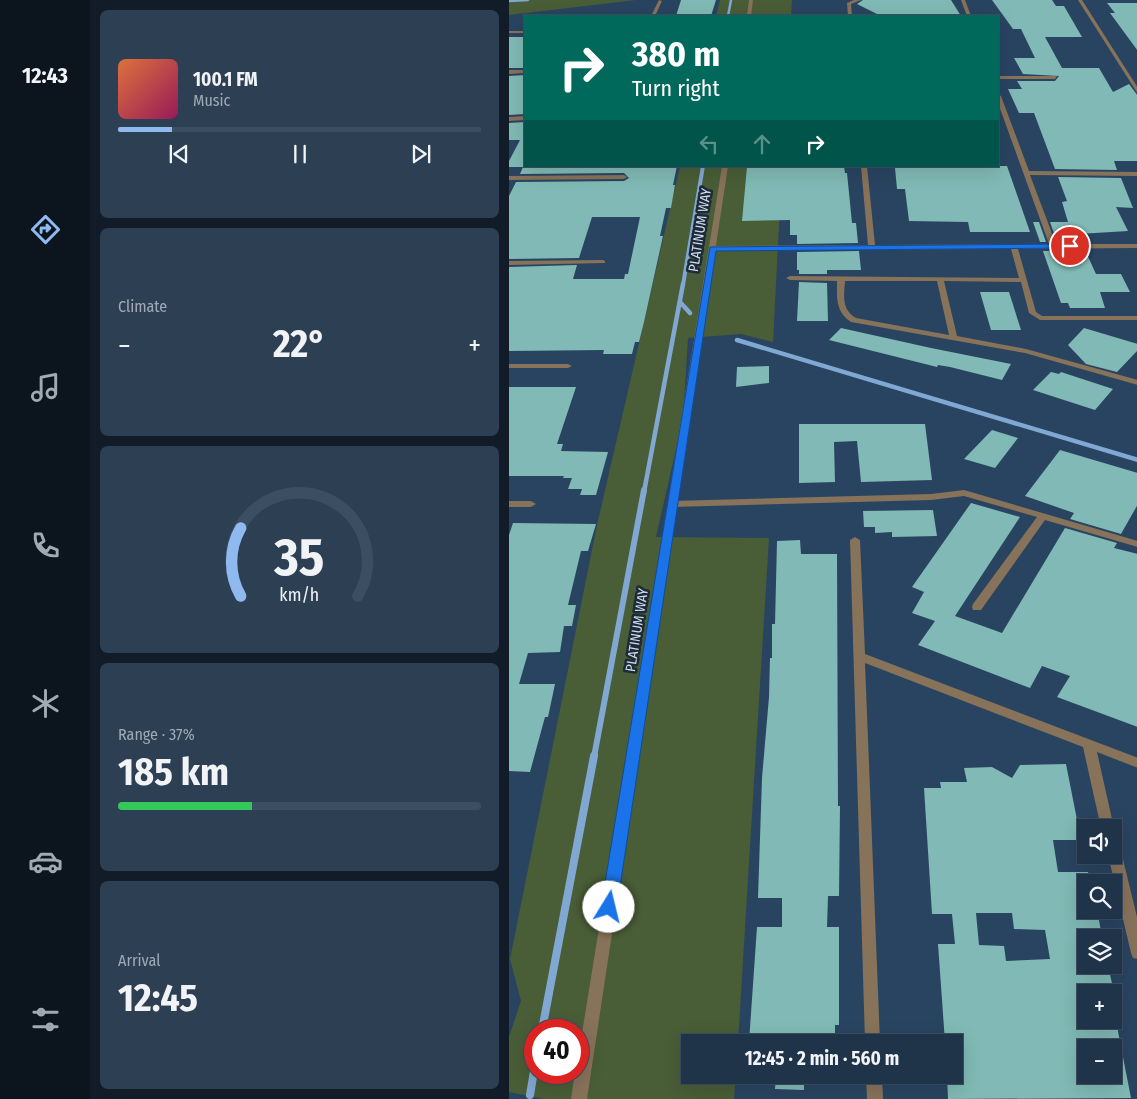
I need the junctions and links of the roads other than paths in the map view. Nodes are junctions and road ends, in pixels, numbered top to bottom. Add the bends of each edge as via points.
1 (751, 0) edge
2 (859, 0) edge
3 (963, 0) edge
4 (1080, 0) edge
5 (660, 1) edge
6 (653, 15) edge
7 (749, 15) edge
8 (850, 15) edge
9 (969, 15) edge
10 (509, 32) edge
11 (524, 32) edge
12 (509, 72) edge
13 (524, 72) edge
14 (1055, 77) dead end
15 (999, 78) edge
16 (1137, 93) edge
17 (999, 99) edge
18 (509, 118) edge
19 (524, 118) edge
20 (725, 167) edge
21 (864, 167) edge
22 (1028, 173) junction
23 (1137, 174) edge
24 (624, 177) dead end
25 (509, 178) edge
26 (872, 246) junction
27 (1014, 246) junction
28 (1053, 246) junction
29 (1137, 246) edge
30 (713, 248) junction
31 (509, 262) edge
32 (603, 262) dead end
33 (790, 278) dead end
34 (841, 278) junction
35 (940, 279) junction
36 (1023, 280) junction
37 (1137, 318) edge
38 (953, 336) junction
39 (509, 366) edge
40 (569, 366) dead end
41 (1135, 380) edge
42 (509, 504) edge
43 (531, 504) dead end
44 (672, 504) junction
45 (1043, 517) junction
46 (855, 540) dead end
47 (1137, 544) edge
48 (977, 608) dead end
49 (860, 657) junction
50 (1089, 745) junction
51 (1137, 763) edge
52 (1106, 819) edge
53 (1117, 864) edge
54 (1137, 953) edge
55 (873, 1034) edge
56 (874, 1084) edge
57 (579, 1099) edge
58 (875, 1099) edge

1 - 7 street
2 - 8 street via 849,3
3 - 9 street
4 - 16 street
5 - 6 street
10 - 11 street
12 - 13 street
14 - 15 street
17 - 22 street
18 - 19 street
20 - 30 street, PLATINUM WAY
21 - 26 street
22 - 23 street
22 - 28 street
24 - 25 street
26 - 27 street
26 - 30 street
27 - 28 street
27 - 36 street
28 - 29 street
30 - 44 street, PLATINUM WAY
31 - 32 street
33 - 34 street
34 - 35 street
34 - 38 street via 841,309 844,315 854,320
35 - 36 street
35 - 38 street
36 - 37 street via 1033,312 1040,318
38 - 41 street via 1026,351
39 - 40 street
42 - 43 street
44 - 45 street via 931,497 964,493
44 - 57 street, PLATINUM WAY
45 - 47 street
45 - 48 street
46 - 49 street
49 - 50 street
49 - 55 street
50 - 51 street
50 - 52 street
53 - 54 street
56 - 58 street

